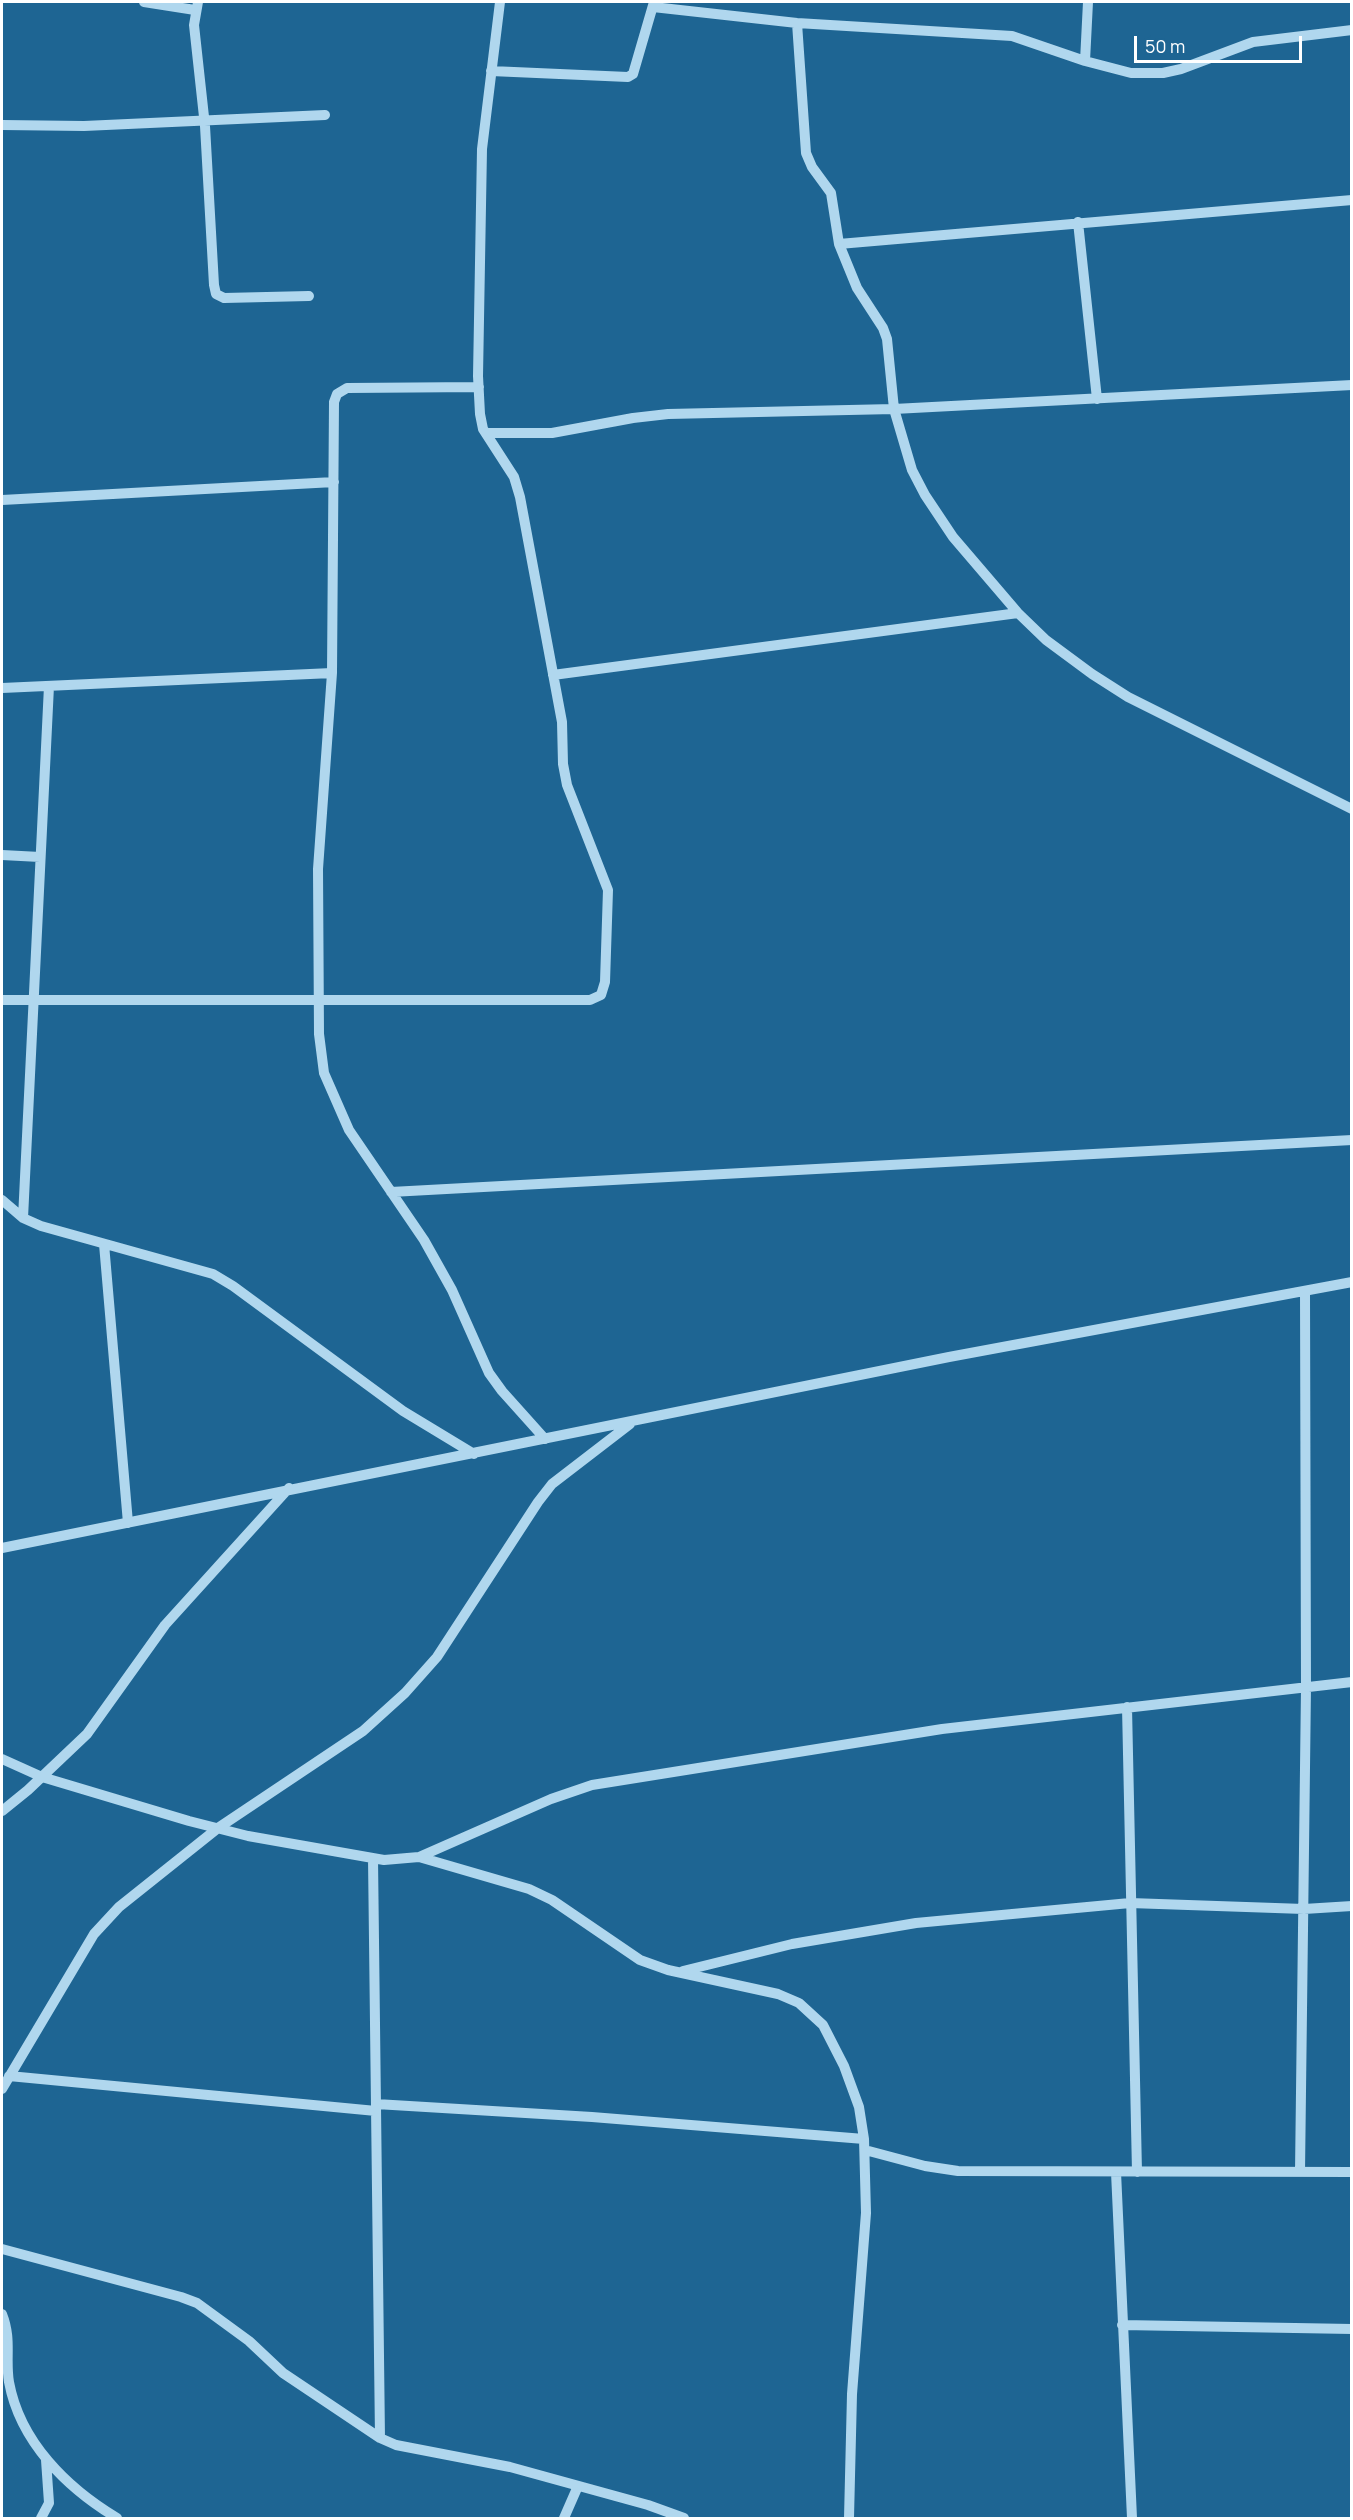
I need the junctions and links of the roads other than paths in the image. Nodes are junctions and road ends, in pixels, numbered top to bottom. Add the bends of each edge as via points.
1 (144, 2) edge
2 (500, 2) edge
3 (1088, 2) edge
4 (654, 4) edge
5 (197, 6) edge
6 (797, 23) junction
7 (1352, 30) edge
8 (1085, 61) junction
9 (491, 71) junction
10 (325, 115) dead end
11 (205, 121) junction
12 (2, 125) edge
13 (1352, 200) edge
14 (1078, 222) junction
15 (839, 244) junction
16 (309, 296) dead end
17 (1352, 386) edge
18 (479, 387) junction
19 (1097, 399) junction
20 (894, 409) junction
21 (486, 433) junction
22 (334, 482) junction
23 (2, 500) edge
24 (1018, 613) junction
25 (332, 673) junction
26 (552, 675) junction
27 (48, 686) junction
28 (2, 688) edge
29 (1352, 808) edge
30 (2, 855) edge
31 (40, 856) junction
32 (2, 1000) edge
33 (319, 1000) junction
34 (33, 1002) junction
35 (1352, 1140) edge
36 (391, 1192) junction
37 (2, 1200) edge
38 (23, 1218) junction
39 (104, 1244) junction
40 (1352, 1282) edge
41 (1305, 1292) junction
42 (634, 1421) junction
43 (545, 1439) junction
44 (474, 1454) junction
45 (290, 1488) junction
46 (128, 1523) junction
47 (2, 1548) edge
48 (1352, 1682) edge
49 (1306, 1687) junction
50 (1127, 1707) junction
51 (2, 1760) edge
52 (42, 1777) junction
53 (2, 1811) edge
54 (218, 1828) junction
55 (373, 1857) junction
56 (419, 1857) junction
57 (1130, 1903) junction
58 (1352, 1906) edge
59 (1304, 1909) junction
60 (678, 1972) junction
61 (9, 2076) junction
62 (2, 2089) edge
63 (376, 2107) junction
64 (864, 2144) junction
65 (1116, 2172) junction
66 (1137, 2172) junction
67 (1300, 2172) junction
68 (1352, 2172) edge
69 (2, 2250) edge
70 (2, 2314) edge
71 (1122, 2325) junction
72 (1352, 2329) edge
73 (380, 2438) junction
74 (46, 2460) junction
75 (578, 2486) junction
76 (41, 2518) edge
77 (117, 2518) edge
78 (564, 2518) edge
79 (684, 2518) edge
80 (849, 2518) edge
81 (1132, 2518) edge

1 - 5 street
2 - 9 street
3 - 8 street
4 - 6 street
4 - 9 street via 633,74
5 - 11 street via 194,25
6 - 8 street via 1012,36
6 - 15 street via 806,153 834,200
7 - 8 street via 1253,42 1163,74 1131,73
9 - 18 street via 482,149
10 - 11 street
11 - 12 street
11 - 16 street via 216,294 224,298
13 - 14 street
14 - 15 street
14 - 19 street
15 - 20 street via 857,288 883,328
17 - 19 street
18 - 21 street via 480,414
18 - 22 street via 347,388 337,394
19 - 20 street
20 - 21 street via 668,414 552,433
20 - 24 street via 912,470 925,495 953,537
21 - 26 street via 514,477 520,497
22 - 23 street
22 - 25 street
24 - 26 street
24 - 29 street via 1046,640 1128,697
25 - 27 street
25 - 33 street via 318,869
26 - 33 street via 562,722 567,785 608,890 605,982 601,995 590,1000
27 - 28 street
27 - 31 street
30 - 31 street
31 - 34 street
32 - 34 street
33 - 34 street
33 - 36 street via 324,1073 349,1130
34 - 38 street
35 - 36 street
36 - 43 street via 452,1290 489,1373
37 - 38 street
38 - 39 street
39 - 44 street via 213,1274 403,1411
39 - 46 street
40 - 41 street
41 - 42 street via 949,1357
41 - 49 street
42 - 43 street
42 - 54 street via 552,1484 437,1657 405,1693 363,1731
43 - 44 street
44 - 45 street
45 - 46 street
45 - 52 street via 165,1624 87,1734
46 - 47 street
48 - 49 street
49 - 50 street
49 - 59 street
50 - 56 street via 942,1729 592,1785
50 - 57 street
51 - 52 street
52 - 53 street
52 - 54 street
54 - 55 street
54 - 61 street via 119,1907 94,1934
55 - 56 street
55 - 63 street
56 - 60 street via 552,1899 640,1960
57 - 59 street
57 - 60 street via 916,1923 792,1944
57 - 66 street
58 - 59 street
59 - 67 street
60 - 64 street via 778,1994 799,2003 815,2017 844,2066 859,2107
61 - 62 street
61 - 63 street
63 - 64 street via 591,2117
63 - 73 street
64 - 65 street via 925,2166 958,2171
64 - 80 street via 866,2213 852,2394
65 - 66 street
65 - 71 street
66 - 67 street
67 - 68 street
69 - 73 street via 197,2304 249,2341 283,2373
70 - 74 street via 16,2408
71 - 72 street
71 - 81 street
73 - 75 street
74 - 76 street via 49,2503
74 - 77 street via 71,2486
75 - 78 street
75 - 79 street

